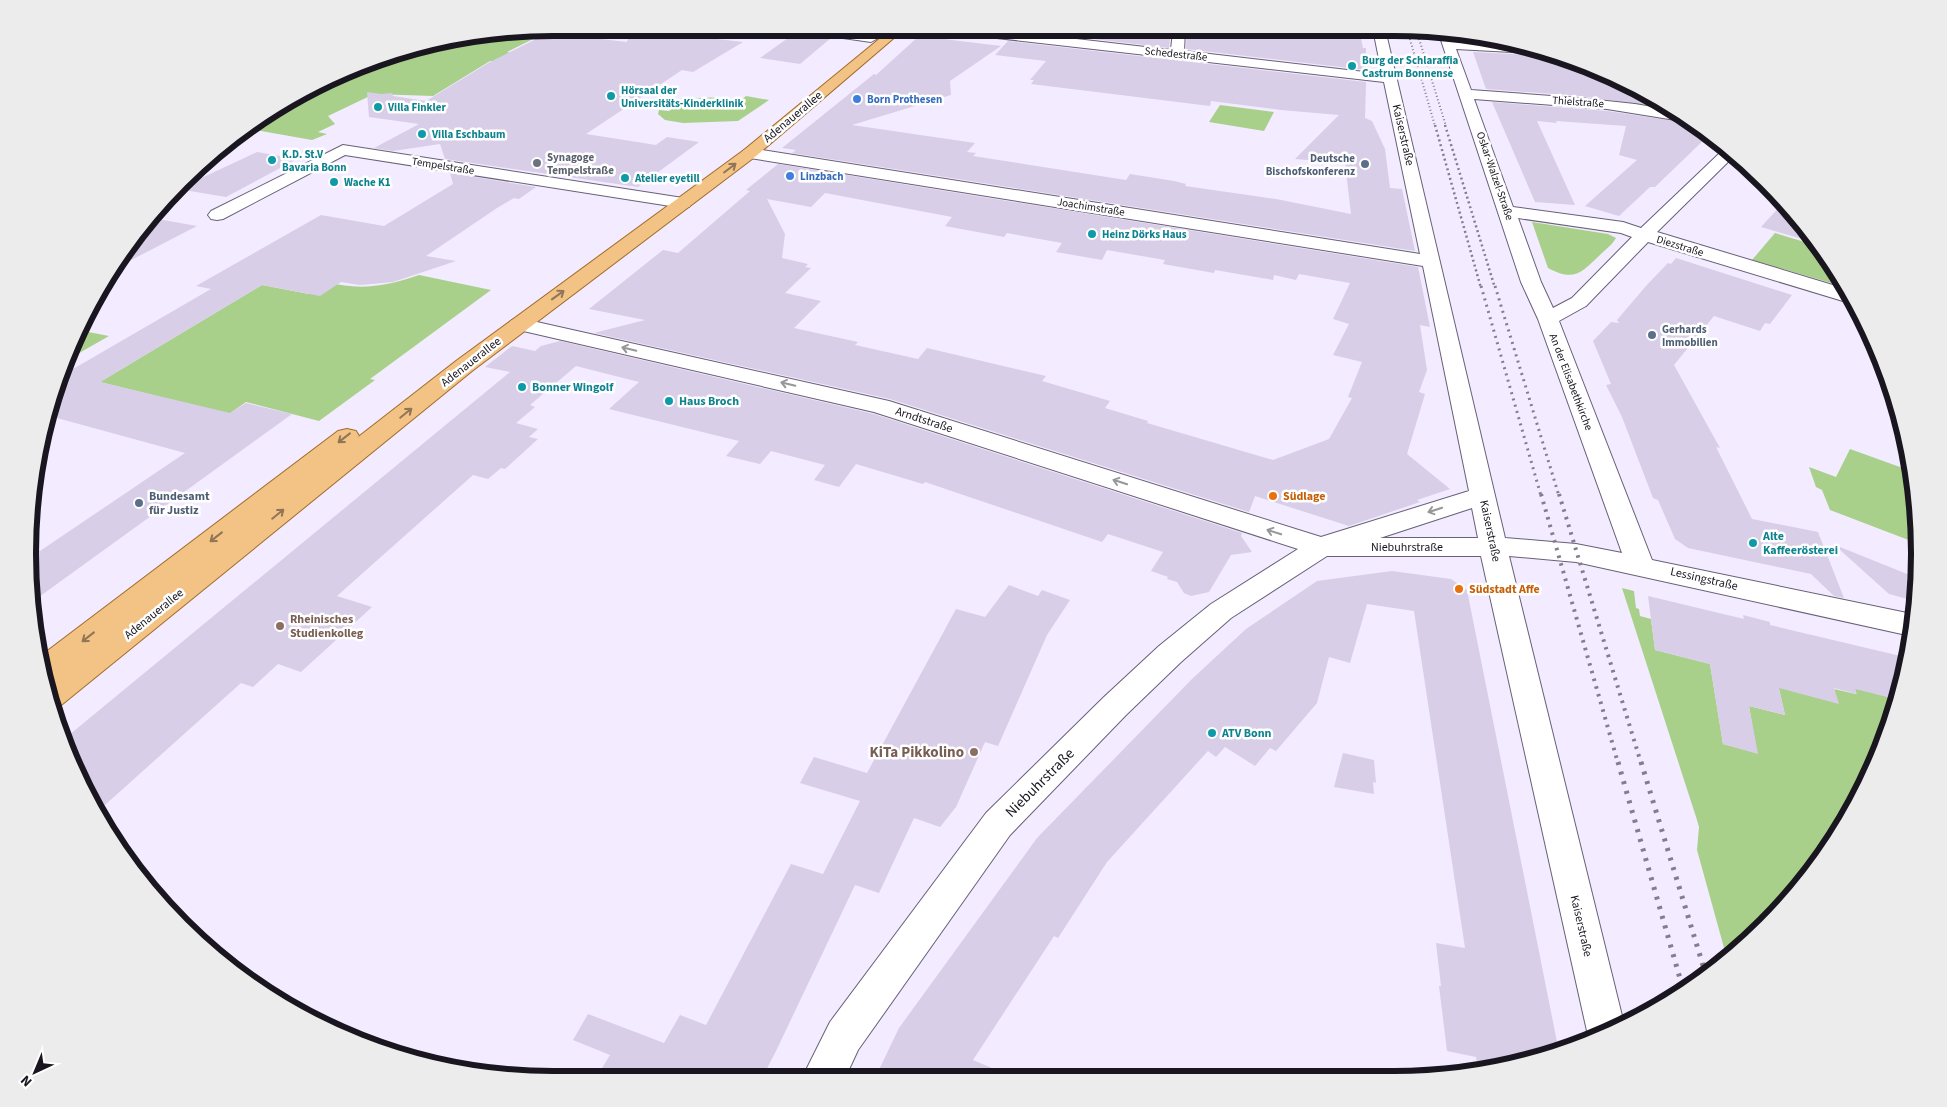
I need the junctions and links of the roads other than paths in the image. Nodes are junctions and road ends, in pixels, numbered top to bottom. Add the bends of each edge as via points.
1 (873, 36) edge
2 (890, 36) edge
3 (1016, 36) edge
4 (1178, 36) edge
5 (1381, 36) edge
6 (1446, 39) edge
7 (1448, 46) junction
8 (1505, 49) edge
9 (1177, 54) junction
10 (1390, 77) junction
11 (1466, 94) junction
12 (1665, 113) edge
13 (750, 153) junction
14 (1724, 156) edge
15 (659, 199) junction
16 (683, 203) junction
17 (1507, 210) junction
18 (218, 215) dead end
19 (1644, 234) junction
20 (1430, 257) junction
21 (1840, 294) edge
22 (1548, 319) junction
23 (519, 324) junction
24 (1482, 496) junction
25 (1320, 547) junction
26 (1493, 547) junction
27 (1640, 565) junction
28 (1906, 624) edge
29 (49, 667) edge
30 (55, 692) edge
31 (1604, 1025) edge
32 (826, 1071) edge

1 - 15 main road, Adenauerallee via 780,112
2 - 13 main road, Adenauerallee
3 - 9 street, Schedestraße
4 - 9 street
5 - 10 street, Kaiserstraße
6 - 7 street, Oskar-Walzel-Straße
7 - 8 street
7 - 11 street, Oskar-Walzel-Straße
9 - 10 street, Schedestraße
10 - 20 street, Kaiserstraße
11 - 12 street, Thielstraße via 1612,104
11 - 17 street, Oskar-Walzel-Straße
16 -> 13 main road, Adenauerallee
13 - 20 street, Joachimstraße
14 - 19 street, An der Elisabethkirche
15 - 16 street, Tempelstraße
15 - 18 street, Tempelstraße via 343,150
15 -> 29 main road, Adenauerallee
23 -> 16 main road, Adenauerallee
17 - 19 street, Diezstraße
17 - 22 street, Oskar-Walzel-Straße via 1531,282
19 - 21 street, Diezstraße
19 - 22 street, An der Elisabethkirche via 1579,302
20 - 24 street, Kaiserstraße
22 - 27 street, An der Elisabethkirche
25 -> 23 street, Arndtstraße via 881,406
30 -> 23 main road, Adenauerallee
24 -> 25 street, Niebuhrstraße
24 - 26 street, Kaiserstraße
25 - 26 street, Niebuhrstraße
25 - 32 street, Niebuhrstraße via 1221,611 1170,654 998,824 844,1036
26 - 27 street, Lessingstraße via 1538,548
26 - 31 street, Kaiserstraße
27 - 28 street, Lessingstraße

